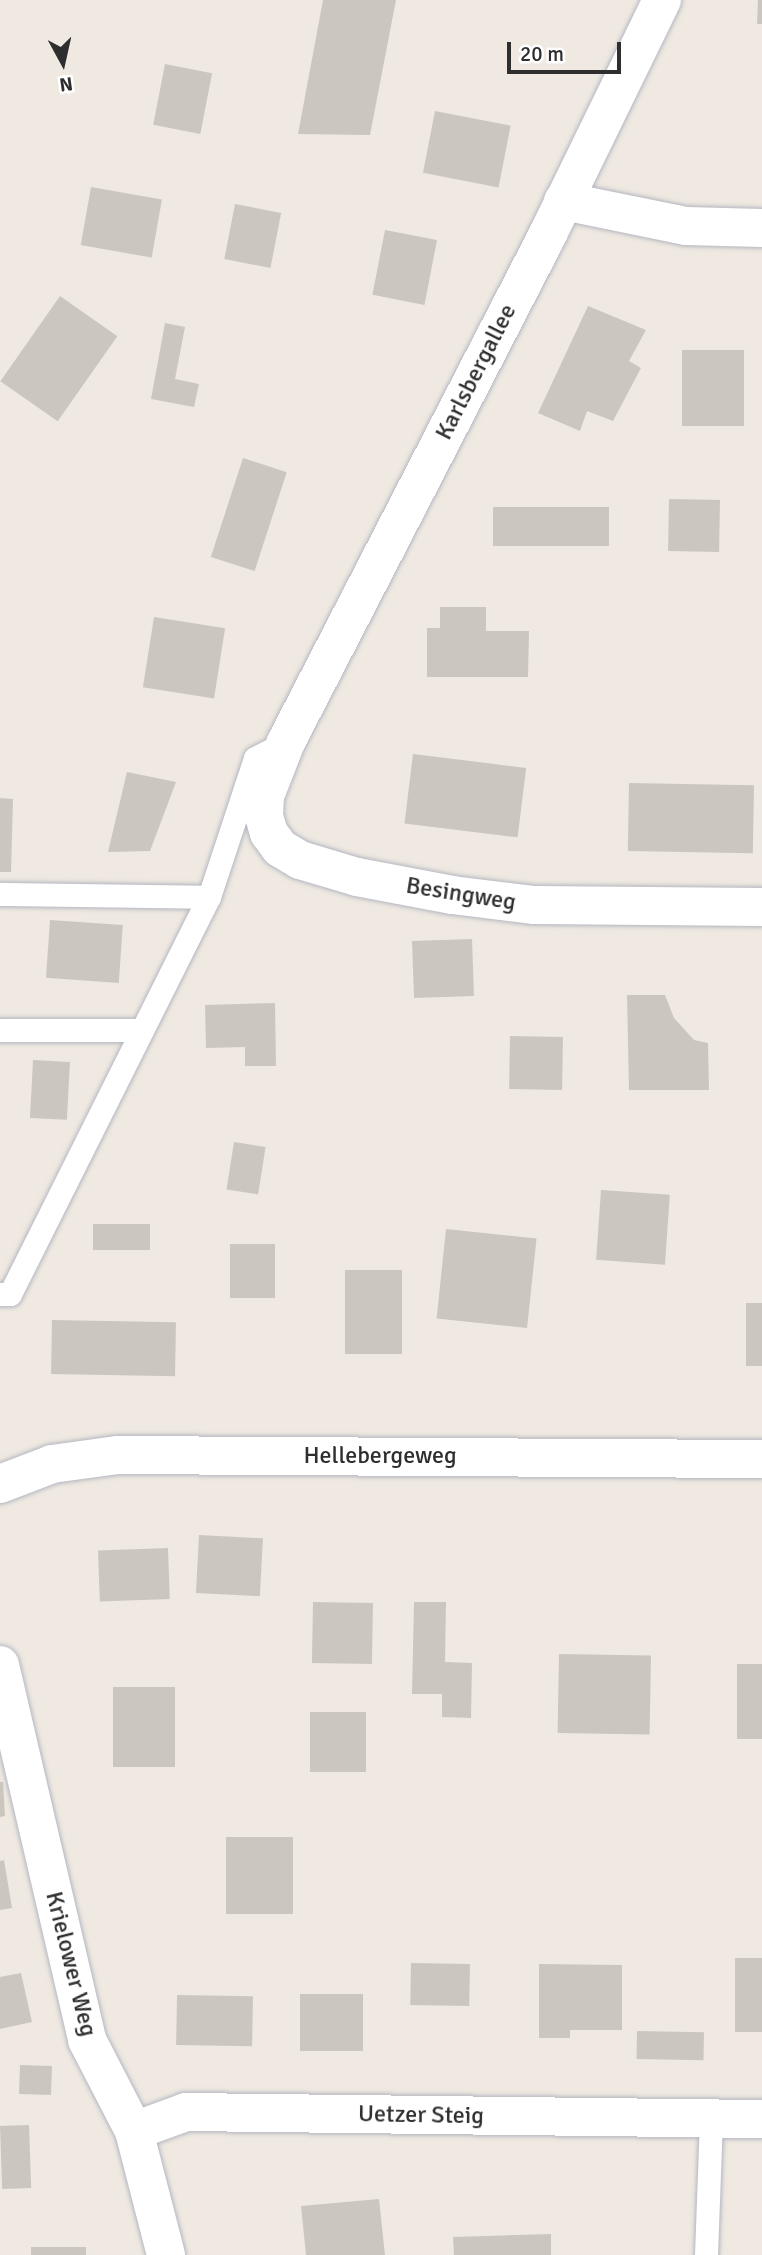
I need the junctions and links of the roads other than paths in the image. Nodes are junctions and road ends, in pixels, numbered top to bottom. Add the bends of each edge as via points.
1 (662, 0) edge
2 (563, 201) junction
3 (762, 228) edge
4 (286, 742) junction
5 (0, 894) edge
6 (209, 897) junction
7 (762, 907) edge
8 (0, 1030) edge
9 (142, 1030) junction
10 (5, 1294) edge
11 (0, 1315) edge
12 (762, 1459) edge
13 (1, 1481) edge
14 (0, 1665) edge
15 (712, 2118) junction
16 (762, 2119) edge
17 (134, 2131) junction
18 (166, 2255) edge
19 (706, 2255) edge

1 - 2 street, Karlsbergallee
2 - 3 street via 686,226
2 - 4 street, Karlsbergallee
4 - 6 lane via 255,758
4 - 7 street, Besingweg via 265,796 264,816 274,841 300,860 371,880 534,905
5 - 6 lane
6 - 9 lane
8 - 9 lane
9 - 10 lane
10 - 11 lane
12 - 13 street, Hellebergeweg via 118,1455 52,1464
14 - 17 street, Krielower Weg via 87,2040
15 - 16 street, Uetzer Steig
15 - 17 street, Uetzer Steig via 186,2112
15 - 19 lane
17 - 18 street, Krielower Weg

